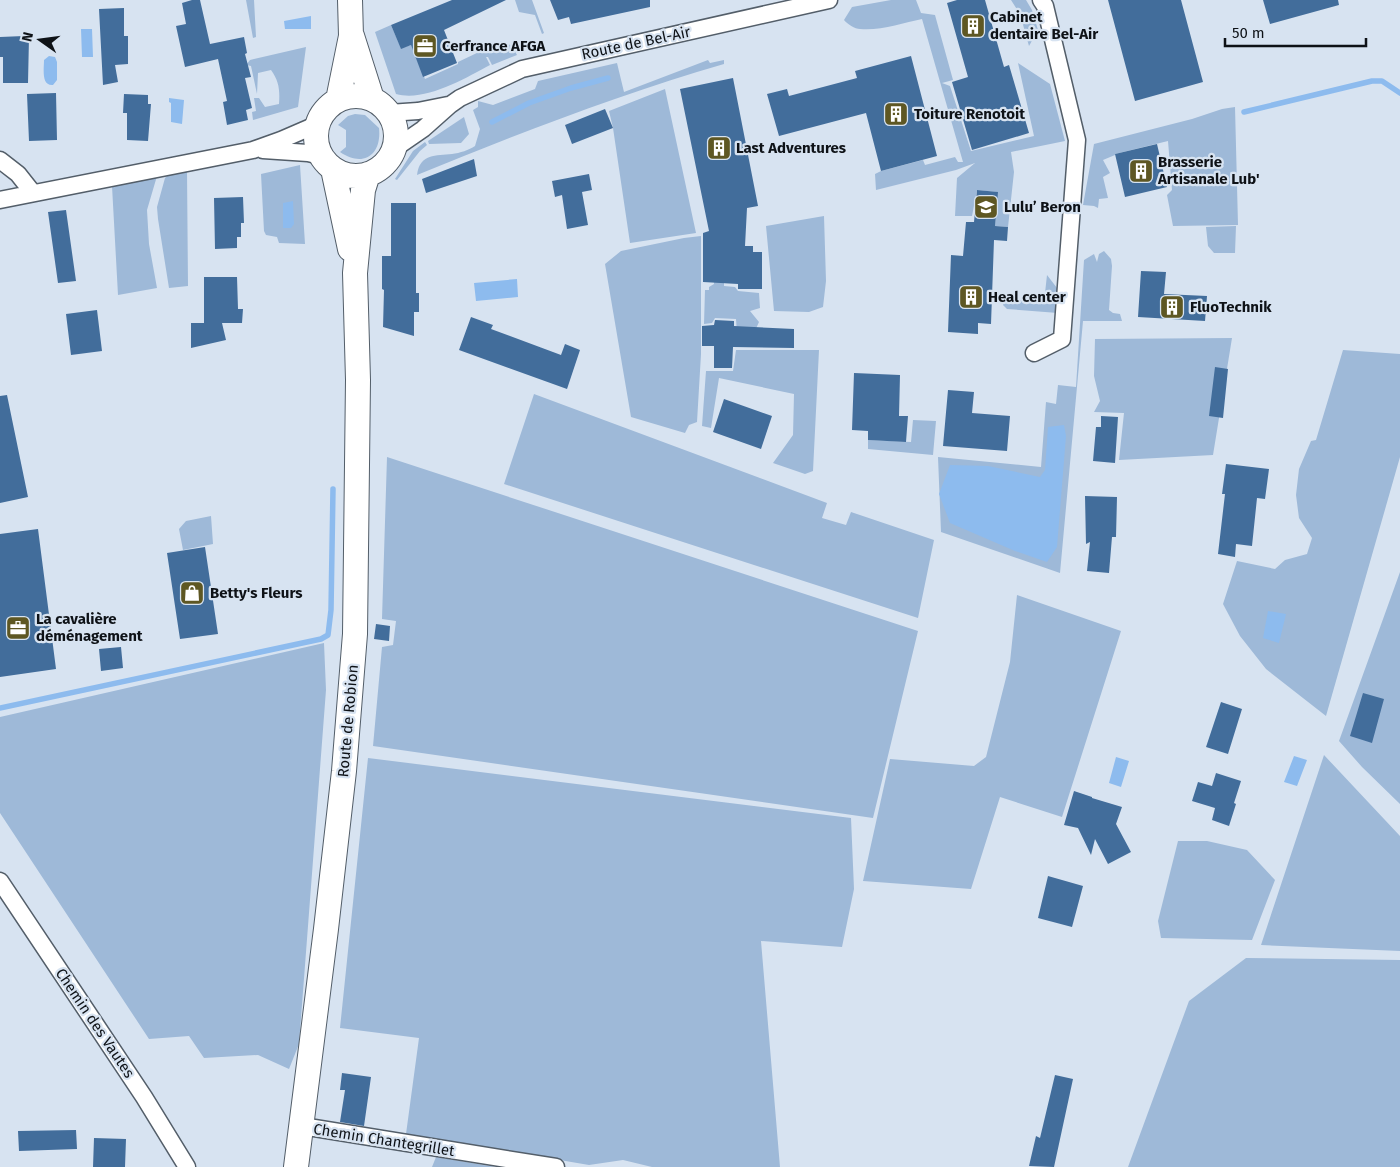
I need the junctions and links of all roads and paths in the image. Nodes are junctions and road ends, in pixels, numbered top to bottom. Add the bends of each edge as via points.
1 (350, 0) edge
2 (829, 0) edge
3 (1041, 0) edge
4 (351, 36) junction
5 (338, 100) junction
6 (450, 105) junction
7 (380, 106) junction
8 (318, 124) junction
9 (253, 150) junction
10 (394, 150) junction
11 (0, 160) edge
12 (327, 162) junction
13 (368, 174) junction
14 (33, 193) junction
15 (0, 200) edge
16 (355, 273) junction
17 (1034, 353) dead end
18 (0, 881) edge
19 (302, 1126) junction
20 (187, 1167) edge
21 (296, 1167) edge
22 (556, 1167) edge

1 - 4 main road
2 - 6 street, Route de Bel-Air via 522,69
3 - 17 street via 1077,140 1062,339
4 - 5 main road
4 - 7 main road
5 - 7 main road via 361,96
5 - 8 main road via 322,114
6 - 7 street, Route de Bel-Air via 418,111
6 - 10 street, Route de Bel-Air
7 - 10 main road via 394,124
8 - 9 street
8 - 12 main road via 317,145
9 - 12 street via 308,153
9 - 14 street
10 - 13 main road via 384,164
11 - 14 street via 18,174
12 - 13 main road via 344,174
12 - 16 main road, Route de Robion
13 - 16 main road, Route de Robion via 363,190
14 - 15 street
16 - 19 main road, Route de Robion via 358,370 356,634 344,771
18 - 20 street, Chemin des Vautes
19 - 21 main road, Route de Robion
19 - 22 street, Chemin Chantegrillet

